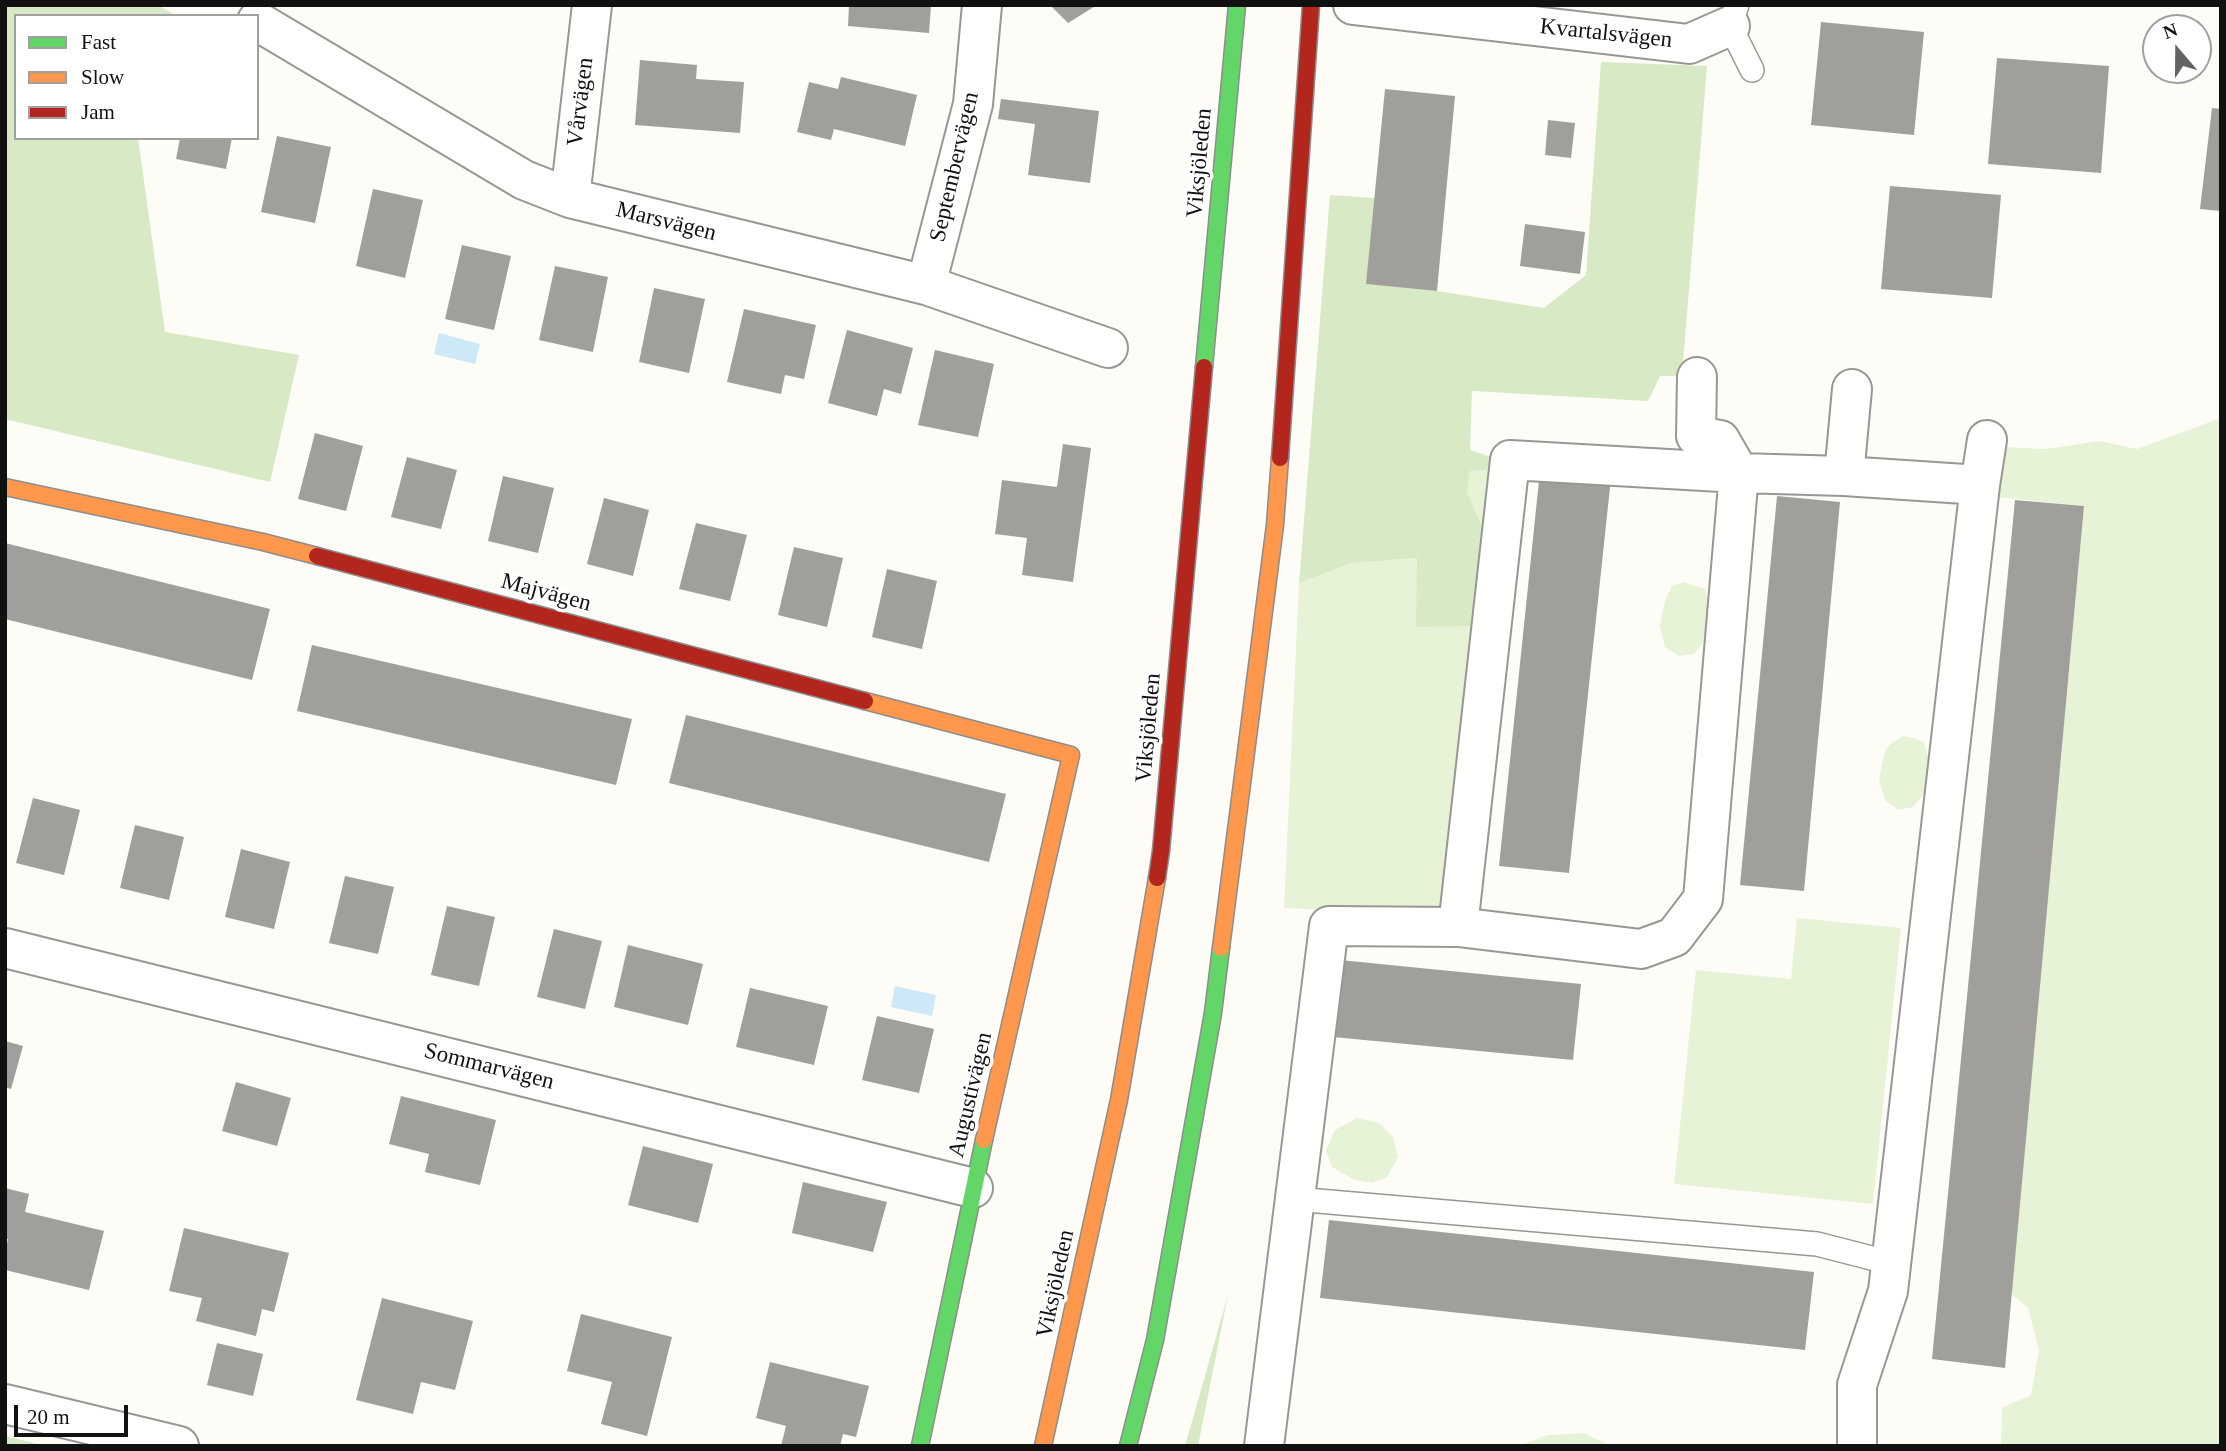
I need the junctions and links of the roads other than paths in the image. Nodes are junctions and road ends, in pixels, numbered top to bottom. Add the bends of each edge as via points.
1 (592, 5) edge
2 (982, 5) edge
3 (1237, 5) edge
4 (1311, 5) edge
5 (1353, 5) edge
6 (1734, 16) edge
7 (259, 22) edge
8 (1752, 70) dead end
9 (570, 198) junction
10 (926, 285) junction
11 (1108, 348) dead end
12 (1697, 377) dead end
13 (1852, 389) dead end
14 (1987, 440) dead end
15 (1739, 473) junction
16 (1844, 476) junction
17 (1980, 485) junction
18 (5, 487) edge
19 (1071, 755) joint
20 (1458, 927) junction
21 (5, 948) edge
22 (973, 1188) junction
23 (1295, 1199) junction
24 (1891, 1263) junction
25 (5, 1404) edge
26 (179, 1446) edge
27 (920, 1446) edge
28 (1043, 1446) edge
29 (1128, 1446) edge
30 (1264, 1446) edge
31 (1857, 1446) edge

1 - 9 street, Vårvägen
2 - 10 street, Septembervägen via 973,104
3 - 28 main road, Viksjöleden via 1161,851 1119,1100
4 - 29 main road via 1275,525 1213,1013 1156,1340
5 - 6 street, Kvartalsvägen via 1689,44
6 - 8 lane, Kvartalsvägen
7 - 9 street, Marsvägen via 524,180
9 - 10 street, Marsvägen
10 - 11 street, Marsvägen
12 - 15 street via 1696,436 1720,440
13 - 16 street
14 - 17 street
15 - 16 street
15 - 20 street via 1703,900 1674,937 1641,948
15 - 20 street via 1510,460
16 - 17 street
17 - 24 street
18 - 19 main road, Majvägen via 263,542
19 - 22 main road, Augustivägen
20 - 23 street via 1329,926
21 - 22 street, Sommarvägen
22 - 27 main road, Augustivägen
23 - 24 lane via 1817,1244
23 - 30 street
24 - 31 street via 1888,1291 1857,1385
25 - 26 street

